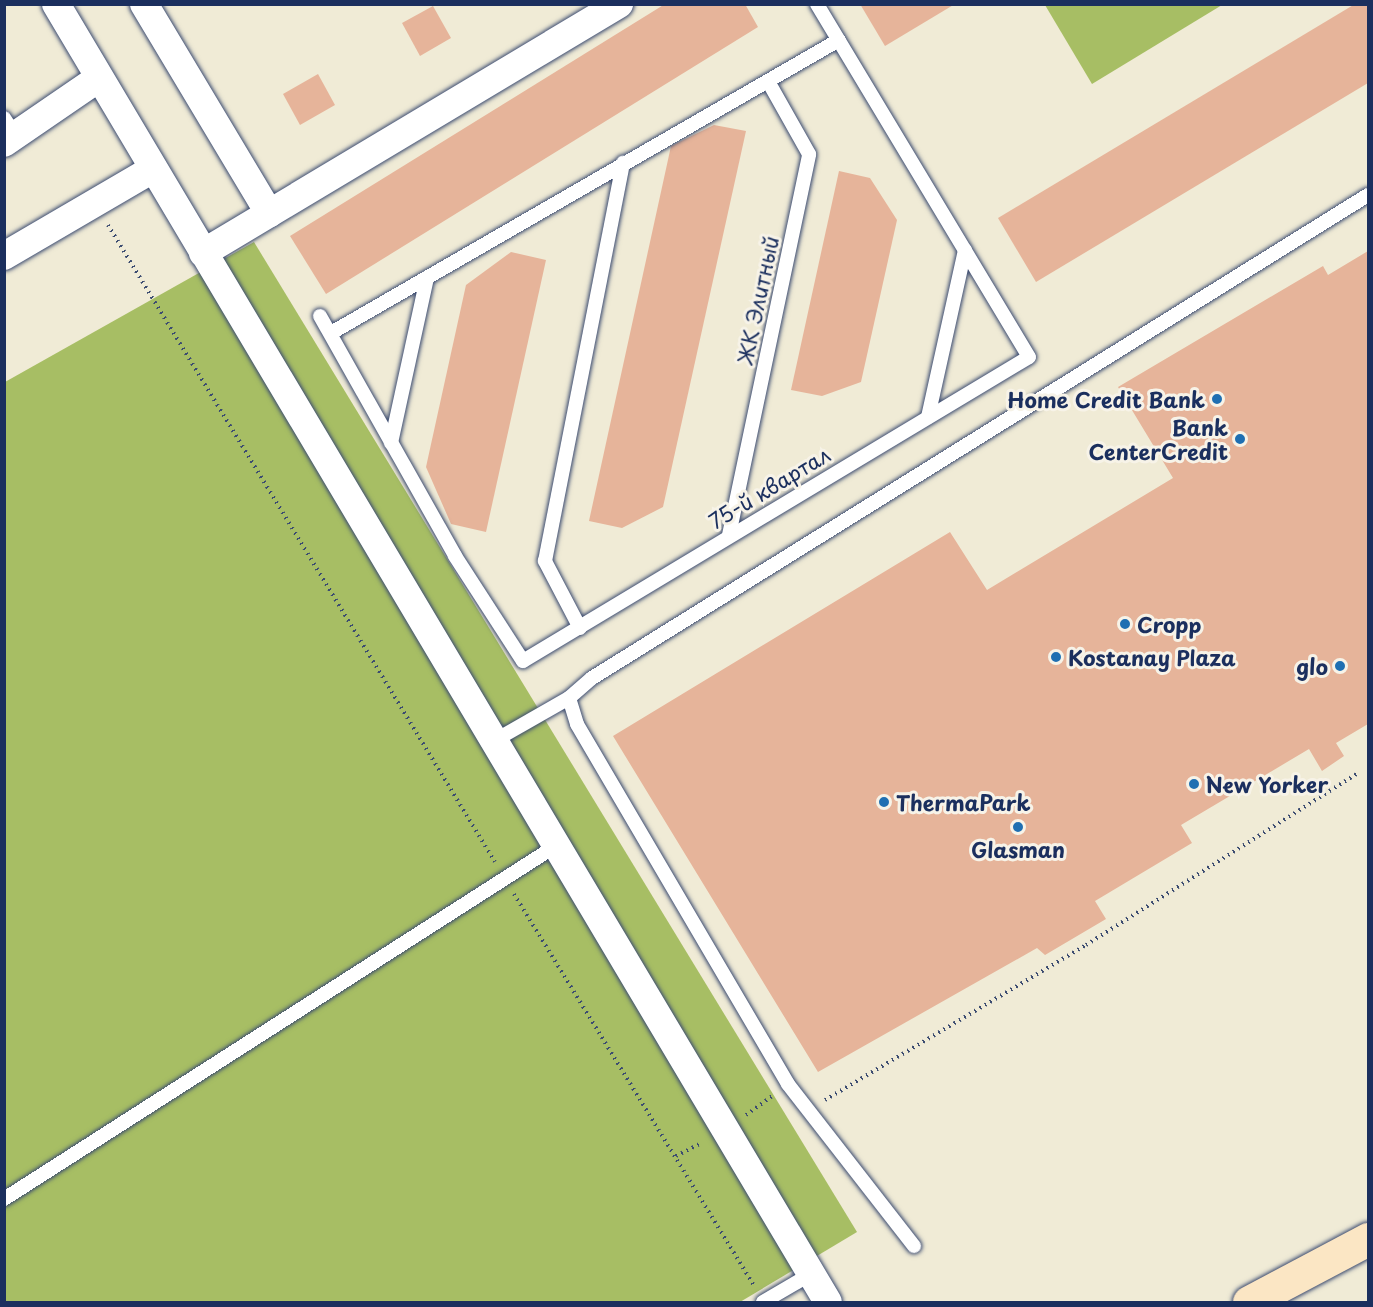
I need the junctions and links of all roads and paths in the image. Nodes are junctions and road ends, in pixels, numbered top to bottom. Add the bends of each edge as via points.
1 (56, 4) edge
2 (144, 4) edge
3 (619, 4) edge
4 (817, 4) edge
5 (839, 40) junction
6 (99, 78) junction
7 (769, 83) junction
8 (8, 132) edge
9 (623, 163) junction
10 (153, 169) junction
11 (1368, 195) edge
12 (95, 203) junction
13 (269, 213) junction
14 (965, 250) junction
15 (203, 253) junction
16 (4, 256) edge
17 (427, 278) junction
18 (320, 316) dead end
19 (331, 333) junction
20 (928, 417) junction
21 (391, 443) junction
22 (729, 535) junction
23 (580, 628) junction
24 (569, 698) junction
25 (492, 742) junction
26 (1356, 774) dead end
27 (554, 847) junction
28 (505, 879) junction
29 (806, 1111) junction
30 (4, 1199) edge
31 (1368, 1239) edge
32 (914, 1246) dead end
33 (811, 1274) junction
34 (764, 1302) edge
35 (828, 1302) edge
36 (1249, 1302) edge

1 - 6 street
2 - 13 street
3 - 13 street
4 - 5 lane, 75-й квартал
5 - 7 lane
5 - 14 lane, 75-й квартал
6 - 8 street
6 - 10 street
7 - 9 lane
7 - 22 lane, ЖК Элитный via 809,154
9 - 17 lane
9 - 23 lane via 545,561
10 - 12 street
10 - 15 street
11 - 24 lane via 592,678
12 - 16 street
12 - 28 path
13 - 15 street
14 - 20 lane
14 - 20 lane, 75-й квартал via 1029,357
15 - 25 street
17 - 19 lane
17 - 21 lane
18 - 19 lane, 75-й квартал
19 - 21 lane, 75-й квартал
20 - 22 lane, 75-й квартал
21 - 23 lane, 75-й квартал via 523,661
22 - 23 lane, 75-й квартал
24 - 25 lane
24 - 29 lane via 577,724
25 - 27 street
26 - 29 path via 1086,945
27 - 28 lane
27 - 33 street
28 - 30 lane
28 - 34 path
29 - 32 lane
31 - 36 street
33 - 34 lane
33 - 35 street

